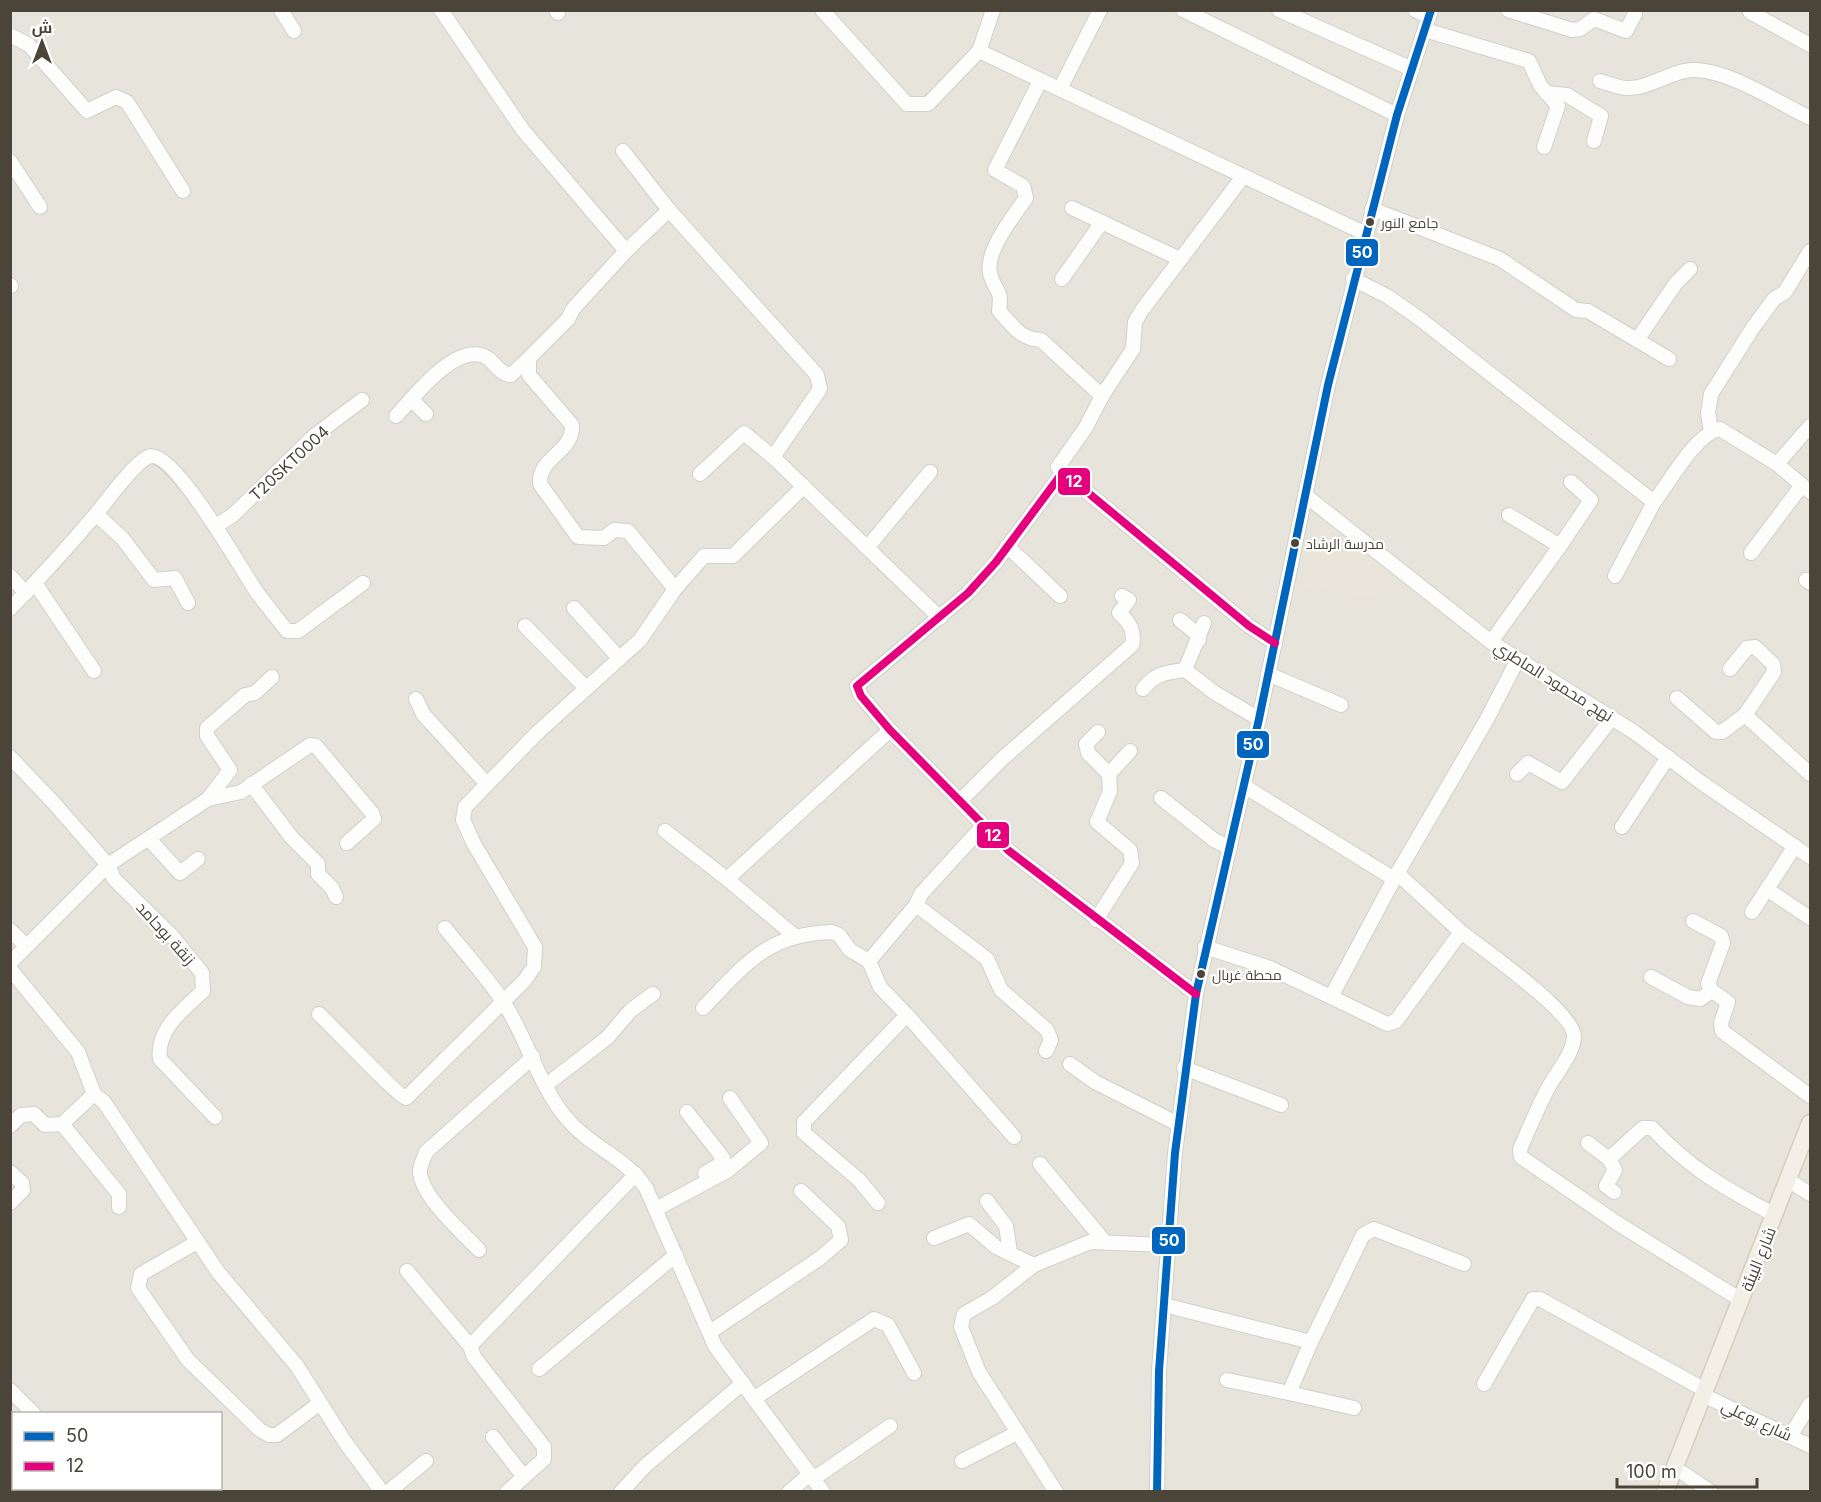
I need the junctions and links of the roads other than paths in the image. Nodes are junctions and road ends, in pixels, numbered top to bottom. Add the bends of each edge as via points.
1 (281, 10) edge
2 (441, 10) edge
3 (822, 10) edge
4 (993, 10) edge
5 (1100, 10) edge
6 (1184, 10) edge
7 (1279, 10) edge
8 (1415, 10) edge
9 (1508, 10) edge
10 (1750, 12) edge
11 (1635, 14) dead end
12 (1544, 16) edge
13 (1428, 19) edge
14 (294, 31) dead end
15 (10, 35) edge
16 (1810, 45) edge
17 (979, 51) junction
18 (1412, 69) junction
19 (1040, 81) junction
20 (1600, 81) dead end
21 (1060, 89) junction
22 (1546, 93) junction
23 (1397, 115) junction
24 (1810, 118) edge
25 (1594, 141) dead end
26 (1544, 147) dead end
27 (623, 151) dead end
28 (10, 161) edge
29 (1242, 178) junction
30 (183, 191) dead end
31 (40, 207) dead end
32 (1072, 208) dead end
33 (1372, 209) junction
34 (669, 210) junction
35 (1102, 222) junction
36 (1366, 234) junction
37 (626, 251) junction
38 (1810, 251) edge
39 (1180, 259) junction
40 (1690, 269) dead end
41 (1062, 279) dead end
42 (1353, 279) junction
43 (1637, 340) junction
44 (529, 358) junction
45 (1670, 358) dead end
46 (1102, 396) junction
47 (362, 400) dead end
48 (412, 400) junction
49 (426, 414) dead end
50 (396, 416) dead end
51 (1810, 426) edge
52 (1711, 430) junction
53 (773, 458) junction
54 (1777, 464) junction
55 (930, 472) dead end
56 (1064, 472) junction
57 (700, 474) dead end
58 (1571, 482) dead end
59 (804, 486) junction
60 (1806, 489) edge
61 (1305, 495) junction
62 (1654, 502) junction
63 (96, 514) junction
64 (1509, 514) dead end
65 (216, 526) junction
66 (1007, 546) junction
67 (1560, 546) junction
68 (867, 548) junction
69 (1751, 553) dead end
70 (10, 576) edge
71 (1615, 576) dead end
72 (363, 583) dead end
73 (30, 588) junction
74 (675, 588) junction
75 (1060, 596) dead end
76 (1122, 596) dead end
77 (188, 603) dead end
78 (574, 608) dead end
79 (10, 609) edge
80 (940, 618) junction
81 (1180, 620) dead end
82 (1204, 623) dead end
83 (525, 626) dead end
84 (1199, 640) junction
85 (1491, 642) junction
86 (1275, 643) junction
87 (620, 658) junction
88 (1518, 659) junction
89 (1730, 669) dead end
90 (1185, 670) junction
91 (94, 671) dead end
92 (1268, 674) junction
93 (272, 677) dead end
94 (585, 687) junction
95 (1143, 689) dead end
96 (1677, 698) dead end
97 (416, 699) dead end
98 (1341, 705) dead end
99 (1745, 715) junction
100 (1612, 718) junction
101 (1259, 719) junction
102 (890, 730) junction
103 (1098, 732) dead end
104 (1130, 751) dead end
105 (10, 757) edge
106 (1668, 757) junction
107 (1109, 774) junction
108 (1517, 774) dead end
109 (1810, 774) edge
110 (486, 783) junction
111 (251, 784) junction
112 (1244, 786) junction
113 (1161, 798) dead end
114 (208, 799) junction
115 (960, 801) junction
116 (983, 826) junction
117 (1622, 827) dead end
118 (665, 831) dead end
119 (149, 838) junction
120 (347, 843) dead end
121 (1795, 846) junction
122 (1230, 848) junction
123 (1810, 857) edge
124 (198, 859) dead end
125 (108, 865) junction
126 (1395, 876) junction
127 (727, 879) junction
128 (1769, 888) junction
129 (336, 897) dead end
130 (916, 905) junction
131 (1752, 912) dead end
132 (1810, 918) edge
133 (1095, 920) junction
134 (1693, 921) dead end
135 (444, 928) dead end
136 (10, 930) edge
137 (1461, 932) junction
138 (796, 937) junction
139 (26, 946) junction
140 (1206, 947) junction
141 (869, 961) junction
142 (10, 963) edge
143 (10, 969) edge
144 (1651, 977) dead end
145 (1712, 991) junction
146 (653, 994) dead end
147 (1196, 994) junction
148 (1331, 997) junction
149 (504, 1003) junction
150 (703, 1008) dead end
151 (319, 1014) dead end
152 (907, 1015) junction
153 (1046, 1052) dead end
154 (533, 1057) junction
155 (1070, 1064) dead end
156 (1184, 1068) junction
157 (546, 1085) junction
158 (94, 1094) junction
159 (1810, 1096) edge
160 (730, 1098) dead end
161 (1281, 1105) dead end
162 (687, 1112) dead end
163 (215, 1117) dead end
164 (1810, 1123) edge
165 (62, 1124) junction
166 (1178, 1124) junction
167 (10, 1126) edge
168 (1014, 1137) dead end
169 (1588, 1143) dead end
170 (1810, 1150) edge
171 (1609, 1159) junction
172 (1040, 1164) dead end
173 (10, 1172) edge
174 (636, 1174) junction
175 (1798, 1186) edge
176 (801, 1191) dead end
177 (1614, 1192) dead end
178 (987, 1200) dead end
179 (10, 1203) edge
180 (878, 1203) dead end
181 (655, 1206) junction
182 (119, 1207) dead end
183 (1775, 1215) junction
184 (934, 1238) dead end
185 (1104, 1241) junction
186 (197, 1242) junction
187 (1167, 1245) junction
188 (479, 1250) dead end
189 (1010, 1252) junction
190 (676, 1255) junction
191 (1764, 1256) junction
192 (1464, 1264) dead end
193 (1034, 1265) junction
194 (407, 1271) dead end
195 (1741, 1300) junction
196 (1164, 1305) junction
197 (710, 1332) junction
198 (1311, 1342) junction
199 (470, 1347) junction
200 (539, 1369) dead end
201 (914, 1373) dead end
202 (1227, 1380) dead end
203 (743, 1383) junction
204 (1484, 1384) dead end
205 (10, 1390) edge
206 (1289, 1393) junction
207 (1707, 1395) junction
208 (755, 1398) junction
209 (320, 1403) junction
210 (1810, 1404) edge
211 (1354, 1408) dead end
212 (33, 1412) edge
213 (890, 1426) dead end
214 (1017, 1433) junction
215 (1791, 1435) junction
216 (493, 1437) dead end
217 (1810, 1446) edge
218 (426, 1461) dead end
219 (962, 1461) dead end
220 (1683, 1473) junction
221 (524, 1477) junction
222 (811, 1477) junction
223 (382, 1491) edge
224 (388, 1491) edge
225 (507, 1491) edge
226 (621, 1491) edge
227 (789, 1491) edge
228 (823, 1491) edge
229 (1056, 1491) edge
230 (1157, 1491) edge
231 (1665, 1491) edge
232 (1675, 1491) edge
233 (1711, 1491) edge

1 - 14 street
2 - 37 street via 522,129
3 - 17 street via 907,104 928,104
4 - 17 street
5 - 21 street
6 - 23 street
7 - 18 street
8 - 13 street
9 - 12 street
10 - 16 street
11 - 12 street via 1626,31 1594,19 1572,30
13 - 18 street
13 - 22 street via 1529,62
15 - 30 street via 28,45 87,111 116,97 127,102
17 - 19 street
18 - 23 street
19 - 21 street
19 - 46 street via 995,170 1023,186 1026,198 992,250 990,276 1000,290 999,311 1019,334 1041,340
20 - 24 street via 1626,88 1681,72 1709,72
21 - 29 street
22 - 25 street via 1575,98 1601,116
22 - 26 street via 1558,106
23 - 33 street
27 - 34 street
28 - 31 street
29 - 36 street
29 - 39 street
32 - 35 street
33 - 36 street
33 - 43 street via 1500,259 1576,309 1588,311
34 - 37 street
34 - 53 street via 817,375 820,389
35 - 39 street
35 - 41 street
36 - 42 street
37 - 44 street
38 - 52 street via 1785,292 1774,300 1717,381 1708,404
39 - 46 street via 1135,322 1133,348
40 - 43 street
42 - 61 street
42 - 62 street via 1420,319
43 - 45 street
44 - 48 street via 511,375 504,374 482,355 461,357 429,379
44 - 74 street via 529,375 572,425 570,441 544,466 540,484 578,537 604,538 614,530 628,531
46 - 56 street via 1058,467
47 - 65 street, T20SKT0004 via 314,436 233,515
48 - 49 street
48 - 50 street
51 - 54 street
52 - 54 street via 1720,429
52 - 62 street
53 - 57 street via 744,433
53 - 59 street
54 - 60 street
55 - 68 street
56 - 66 street
56 - 86 street via 1249,626
58 - 67 street via 1592,500
59 - 68 street
59 - 74 street via 733,556 704,556
60 - 69 street
61 - 85 street, نهج محمود الماطري
61 - 86 street
62 - 71 street
63 - 65 street via 148,457 155,456 162,459
63 - 73 street
63 - 77 street via 123,539 154,580 175,578
64 - 67 street
65 - 72 street via 256,591 287,631 298,631
66 - 75 street
66 - 80 street via 968,593
67 - 85 street
68 - 80 street
70 - 73 street
73 - 79 street
73 - 91 street
74 - 87 street via 640,640
76 - 115 street via 1129,600 1119,613 1130,623 1132,645
78 - 87 street
80 - 102 street via 857,686
81 - 84 street
82 - 84 street
83 - 94 street
84 - 90 street
85 - 88 street, نهج محمود الماطري
86 - 92 street
87 - 94 street
88 - 100 street, نهج محمود الماطري
88 - 126 street
89 - 99 street via 1748,648 1755,647 1773,664 1774,672
90 - 95 street via 1161,674 1150,679
90 - 101 street
92 - 98 street
92 - 101 street
93 - 114 street via 207,728 207,736 230,770
94 - 110 street
96 - 99 street via 1716,732 1722,732
97 - 110 street via 423,714
99 - 109 street
100 - 106 street, نهج محمود الماطري
100 - 108 street via 1562,782 1528,763
101 - 112 street
102 - 115 street
102 - 127 street
103 - 107 street via 1086,744 1088,753
104 - 107 street
105 - 125 street, زنقة بوحامد
106 - 117 street
106 - 121 street, نهج محمود الماطري
107 - 133 street via 1110,791 1097,822 1130,850 1132,863
110 - 149 street via 465,807 463,820 535,947 534,967
111 - 114 street via 241,792
111 - 120 street via 310,745 316,746 374,819
111 - 129 street via 292,838 318,864 318,874
112 - 122 street
112 - 126 street
113 - 122 street
114 - 119 street
115 - 116 street
116 - 130 street via 921,894
116 - 133 street
118 - 127 street
119 - 124 street via 180,873
119 - 125 street
121 - 123 street, نهج محمود الماطري
121 - 128 street
122 - 140 street
125 - 139 street
125 - 163 street, زنقة بوحامد via 114,879 172,936 202,974 203,991 172,1020 159,1049 160,1059
126 - 137 street
126 - 148 street
127 - 138 street
128 - 131 street
128 - 132 street
130 - 141 street
130 - 153 street via 987,959 1001,990 1047,1030 1051,1040
133 - 147 street
134 - 145 street via 1721,936 1723,943 1708,984
135 - 149 street
136 - 139 street
137 - 148 street via 1396,1021 1387,1024
137 - 195 street via 1537,991 1573,1028 1571,1050 1543,1097 1520,1149 1521,1157 1617,1223
138 - 141 street via 832,932 850,950
138 - 150 street via 781,940 757,954
139 - 142 street
140 - 147 street
140 - 148 street via 1270,968
141 - 152 street via 880,987
143 - 158 street via 78,1052
144 - 145 street via 1688,997 1700,999
145 - 159 street via 1728,1002 1722,1031
146 - 157 street via 631,1010 607,1038
147 - 156 street
149 - 151 street via 406,1098 390,1087
149 - 154 street
152 - 168 street
152 - 180 street via 804,1122 804,1133 859,1180
154 - 157 street
154 - 188 street via 426,1152 422,1163 420,1171 426,1189
155 - 166 street via 1095,1082
156 - 161 street
156 - 166 street
157 - 174 street via 566,1118 585,1138
158 - 165 street
158 - 186 street via 104,1102
160 - 181 street via 762,1143 727,1171
162 - 181 street via 723,1158 719,1165
164 - 175 main road, شارع البيئة
165 - 167 street via 45,1125 34,1114 21,1115
165 - 182 street via 119,1194
166 - 187 street
169 - 171 street
170 - 175 main road, شارع البيئة
171 - 177 street via 1614,1170 1606,1186
171 - 183 street via 1643,1128 1652,1128 1719,1186
172 - 185 street
173 - 179 street via 22,1183 23,1190
174 - 181 street
174 - 199 street
175 - 183 main road, شارع البيئة
175 - 191 main road, شارع البيئة
176 - 197 street via 838,1226 841,1240
178 - 189 street via 1006,1226
181 - 190 street
183 - 191 main road, شارع البيئة
184 - 189 street via 969,1224 996,1247
185 - 187 street
185 - 193 street via 1078,1245
186 - 209 street via 297,1366
186 - 209 street via 141,1274 138,1288 188,1360 269,1435 277,1436
187 - 196 street
189 - 193 street
190 - 197 street
190 - 200 street
191 - 195 main road, شارع البيئة
191 - 207 main road, شارع البيئة
192 - 198 street via 1374,1229 1363,1235
193 - 214 street via 964,1314 961,1327 979,1372
194 - 199 street
195 - 207 main road, شارع البيئة
196 - 198 street
196 - 230 street
197 - 203 street
198 - 206 street
199 - 221 street via 544,1447 544,1459
201 - 208 street via 888,1325 874,1319
202 - 206 street
203 - 208 street
203 - 226 street
204 - 207 street, شارع بوعلي via 1533,1299 1540,1299
205 - 212 street
206 - 211 street
207 - 215 street, شارع بوعلي
207 - 220 main road
207 - 231 main road
208 - 222 street
209 - 223 street
210 - 215 street
213 - 222 street
214 - 219 street
214 - 229 street
215 - 217 street, شارع بوعلي
216 - 221 street
218 - 224 street
220 - 232 main road
220 - 233 street
221 - 225 street
222 - 227 street
222 - 228 street

